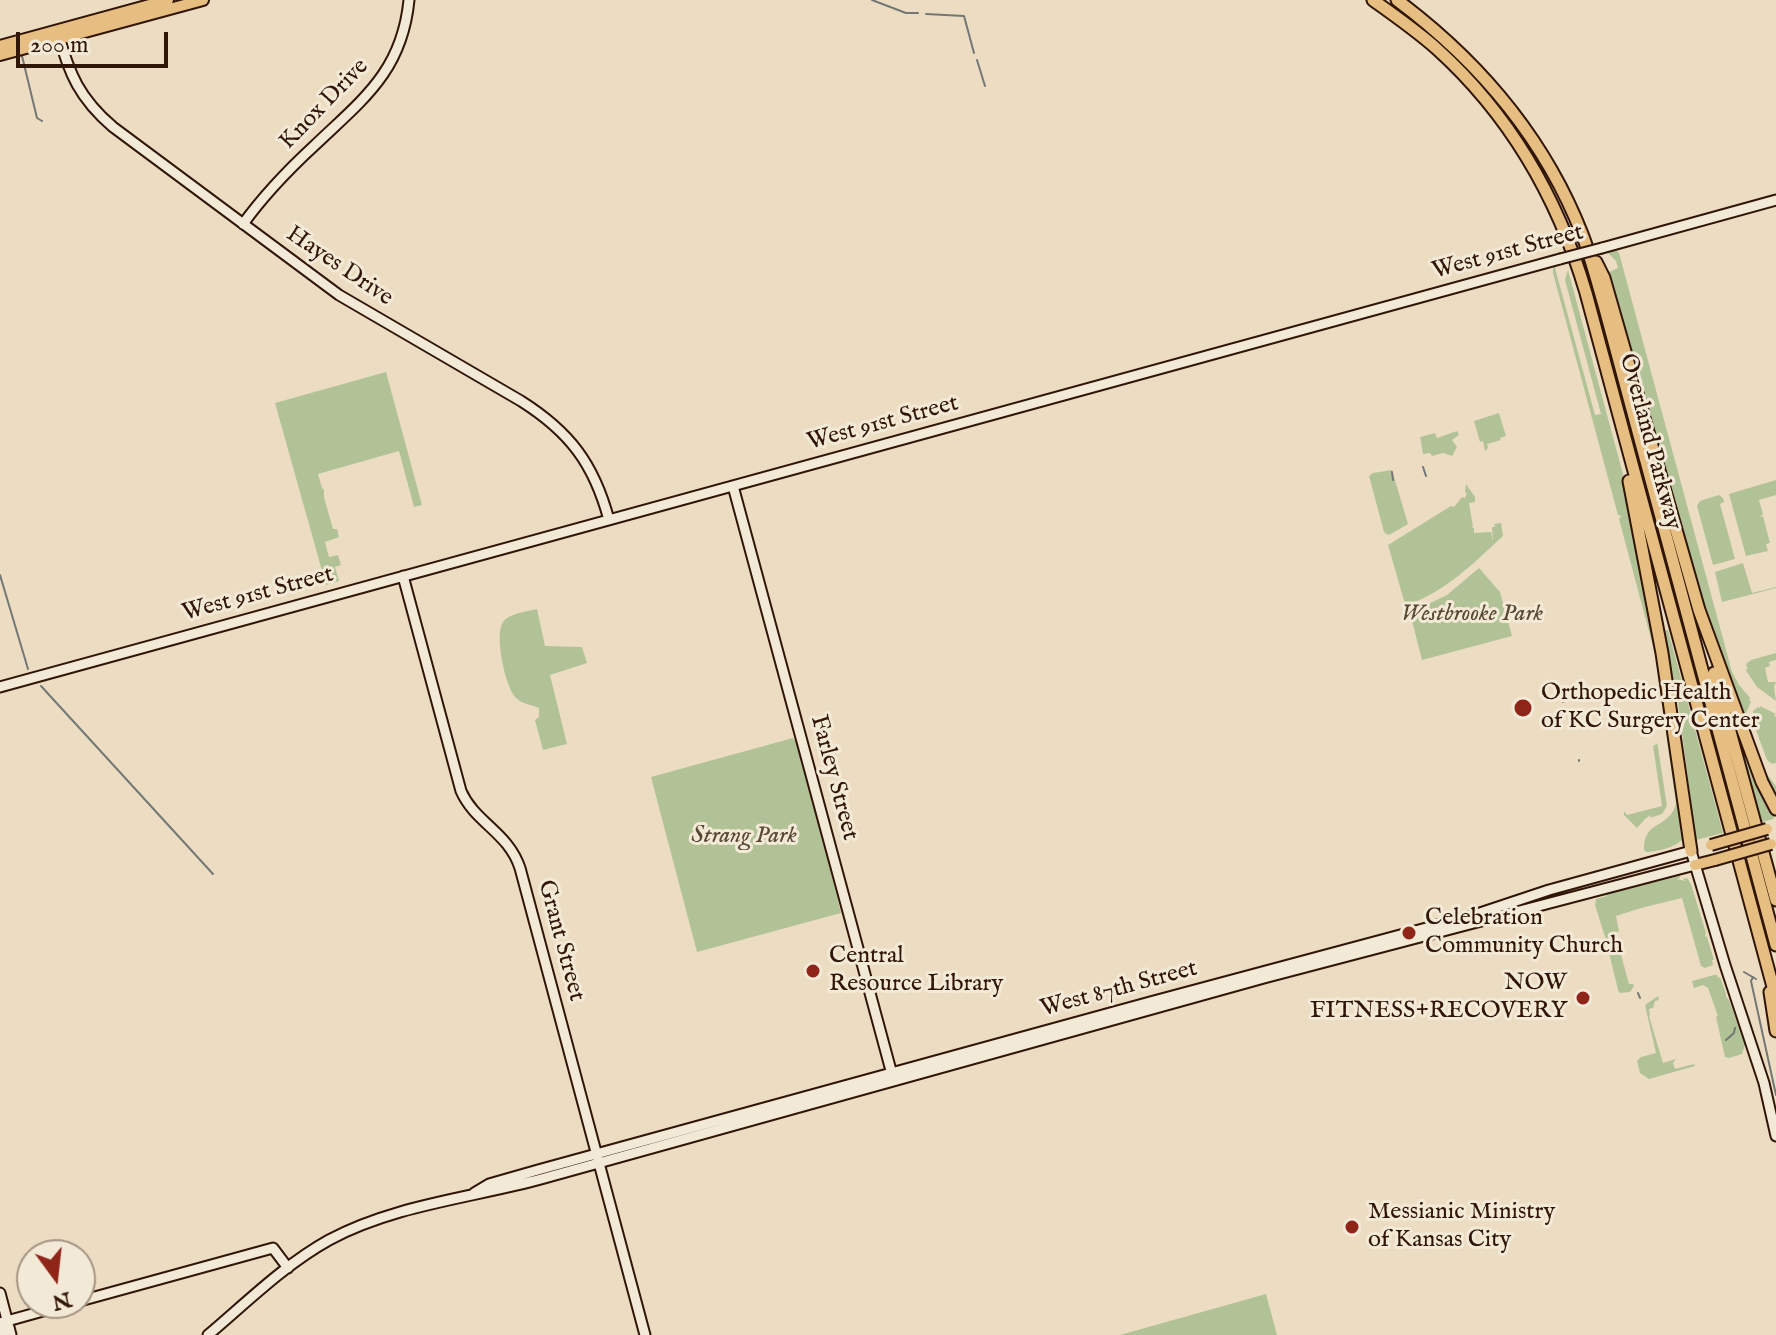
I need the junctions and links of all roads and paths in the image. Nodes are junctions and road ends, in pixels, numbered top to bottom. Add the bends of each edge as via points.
1 (168, 0) edge
2 (203, 0) edge
3 (409, 0) edge
4 (1373, 0) edge
5 (1397, 0) edge
6 (58, 35) junction
7 (0, 46) edge
8 (0, 55) edge
9 (1776, 200) edge
10 (243, 224) junction
11 (1581, 233) junction
12 (1625, 439) junction
13 (733, 486) junction
14 (609, 520) junction
15 (403, 576) junction
16 (1699, 610) junction
17 (0, 687) edge
18 (1776, 809) edge
19 (1772, 828) edge
20 (1774, 845) edge
21 (1691, 851) junction
22 (1695, 865) junction
23 (1629, 868) junction
24 (1586, 894) junction
25 (1776, 900) edge
26 (1776, 945) edge
27 (1766, 960) junction
28 (1776, 998) edge
29 (1776, 1031) edge
30 (893, 1077) junction
31 (1776, 1136) edge
32 (597, 1159) junction
33 (288, 1268) junction
34 (0, 1293) edge
35 (96, 1297) edge
36 (3, 1323) edge
37 (2, 1335) edge
38 (11, 1335) edge
39 (208, 1335) edge
40 (645, 1335) edge

1 - 6 main road
2 - 6 main road
3 - 10 street, Knox Drive via 399,47 382,78 276,183
4 - 12 highway, Overland Parkway via 1457,69 1493,108 1532,164 1579,268
5 - 11 highway, Overland Parkway via 1499,93 1546,161
6 - 7 main road
6 - 8 main road
6 - 10 street, Hayes Drive via 70,73 93,109
9 - 13 street, West 91st Street, bridge
10 - 14 street, Hayes Drive via 339,295 550,420 589,465
11 - 16 highway via 1604,278
11 - 26 highway, Overland Parkway
12 - 21 highway via 1620,445 1662,653
12 - 27 highway, Overland Parkway
13 - 14 street, West 91st Street
13 - 30 street, Farley Street
14 - 15 street, West 91st Street
15 - 17 street, West 91st Street
15 - 32 street, Grant Street via 461,791 517,858
16 - 18 highway
16 - 25 highway
19 - 21 main road, West 87th Street, bridge
20 - 22 main road, West 87th Street, bridge
21 - 22 street
21 - 23 street, West 87th Street
22 - 24 street, West 87th Street
22 - 31 street
23 - 24 street via 1587,885
23 - 30 street, West 87th Street
24 - 30 street, West 87th Street
27 - 28 highway
27 - 29 highway
30 - 32 street, West 87th Street
32 - 33 street, West 87th Street via 489,1184 384,1218 319,1246
32 - 40 street, Grant Street
33 - 35 street via 273,1248
33 - 39 street, West 87th Street
34 - 36 street
36 - 37 street
36 - 38 street

